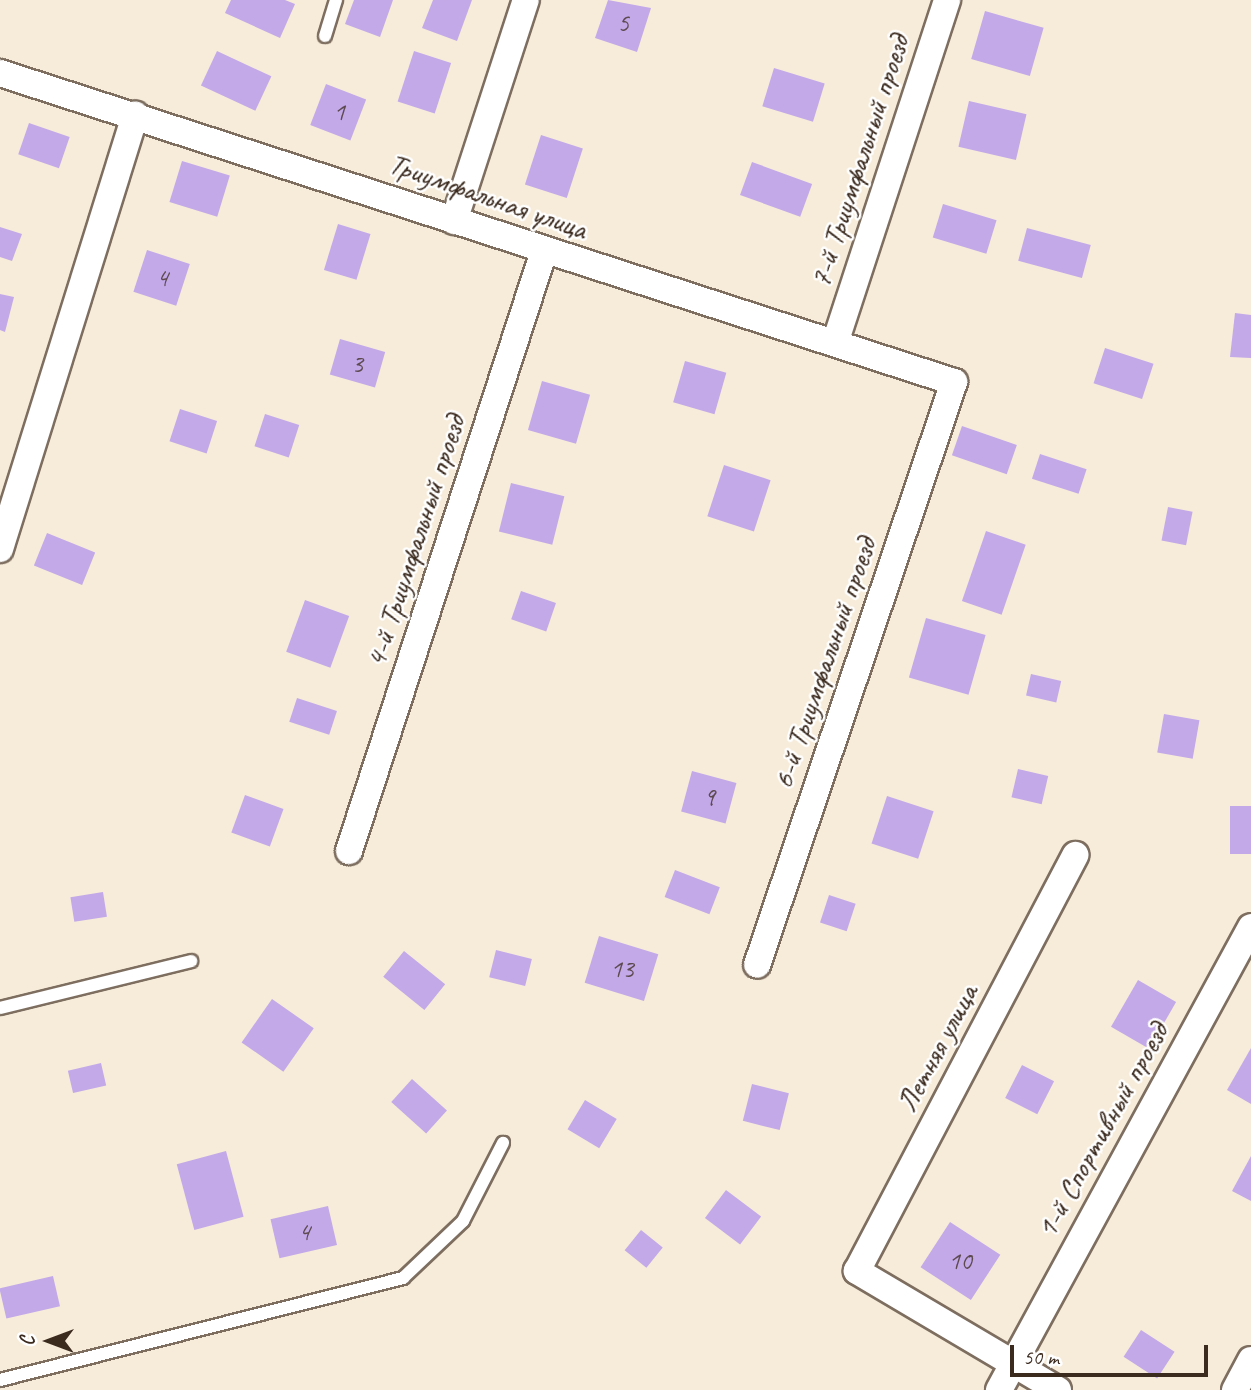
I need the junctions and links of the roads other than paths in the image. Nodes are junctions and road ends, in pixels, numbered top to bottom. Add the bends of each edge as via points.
1 (336, 0) edge
2 (526, 0) edge
3 (947, 0) edge
4 (325, 36) dead end
5 (0, 72) edge
6 (135, 115) junction
7 (454, 221) junction
8 (544, 251) junction
9 (835, 343) junction
10 (954, 382) joint
11 (0, 549) edge
12 (349, 851) dead end
13 (1075, 855) dead end
14 (1251, 927) edge
15 (191, 961) dead end
16 (757, 965) dead end
17 (0, 1008) edge
18 (503, 1143) dead end
19 (1251, 1360) edge
20 (1012, 1364) junction
21 (0, 1380) edge
22 (999, 1390) edge
23 (1058, 1390) edge
24 (1236, 1390) edge

1 - 4 lane
2 - 7 street
3 - 9 street, 7-й Триумфальный проезд
5 - 6 street, Триумфальная улица
6 - 7 street, Триумфальная улица
6 - 11 street
7 - 8 street, Триумфальная улица
8 - 9 street, Триумфальная улица
8 - 12 street, 4-й Триумфальный проезд
9 - 10 street, Триумфальная улица
10 - 16 street, 6-й Триумфальный проезд
13 - 20 street, Летняя улица via 857,1271
14 - 20 street, 1-й Спортивный проезд
15 - 17 lane
18 - 21 lane via 463,1221 402,1278
19 - 24 street
20 - 22 street, 1-й Спортивный проезд
20 - 23 street

